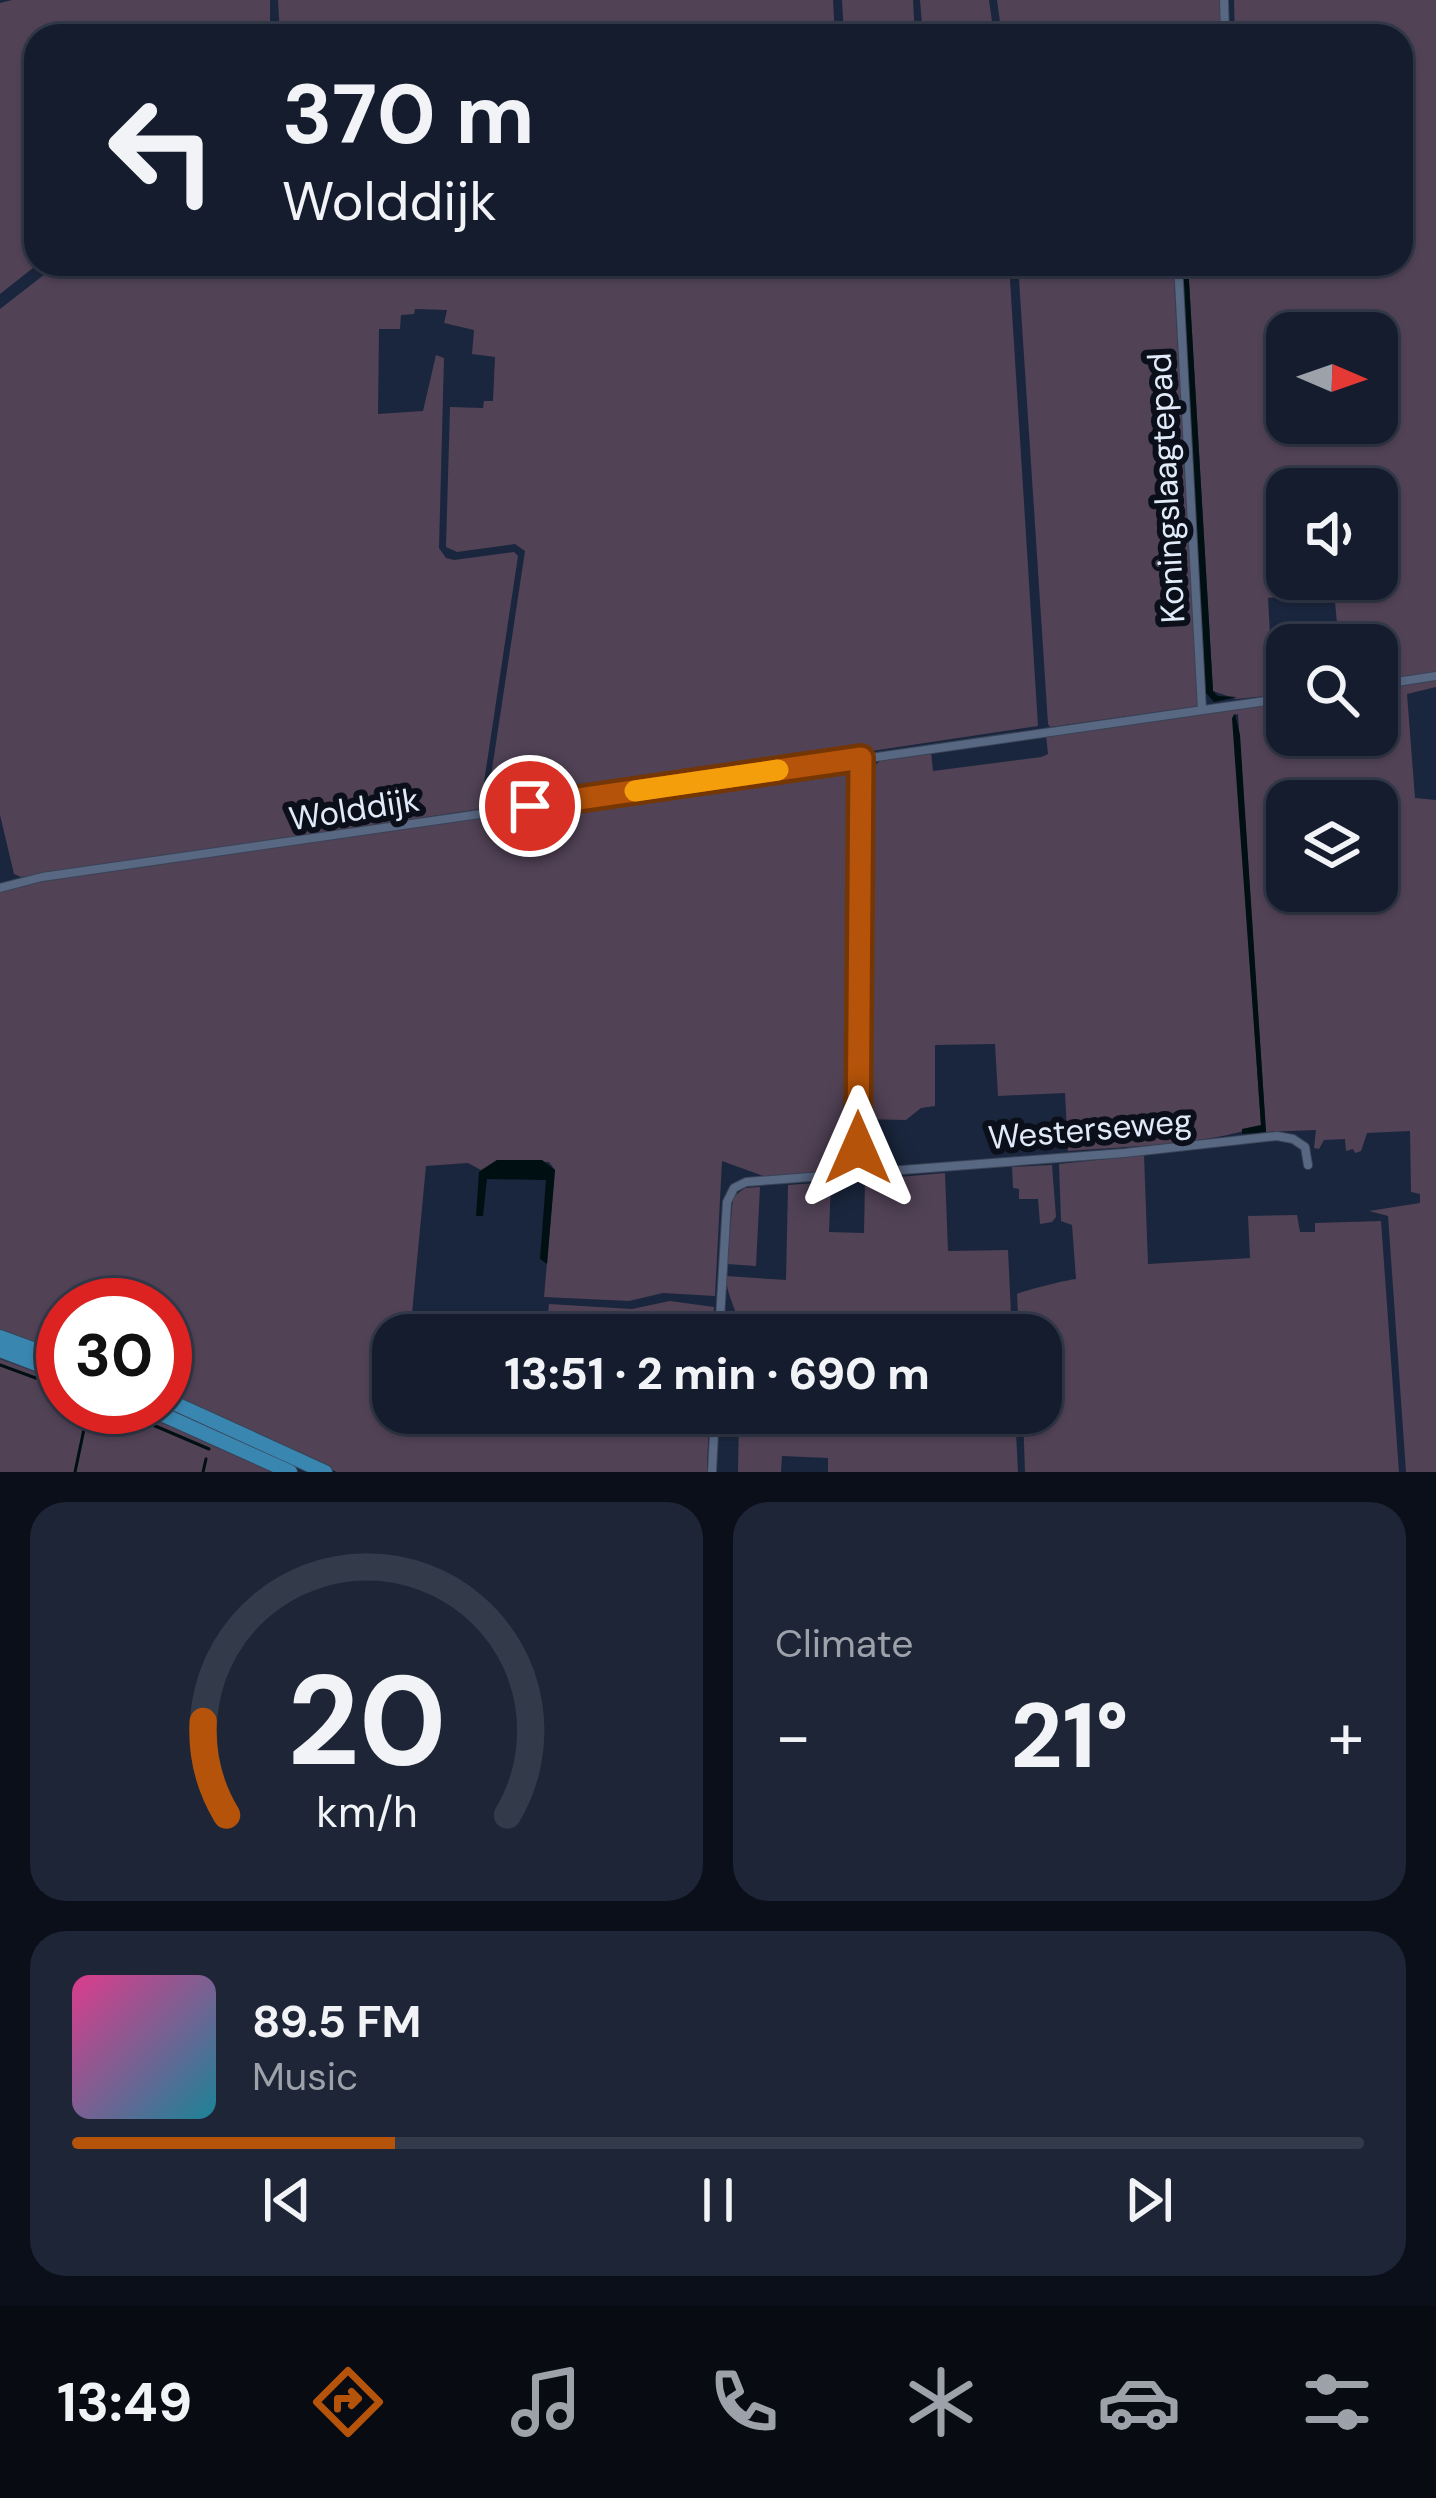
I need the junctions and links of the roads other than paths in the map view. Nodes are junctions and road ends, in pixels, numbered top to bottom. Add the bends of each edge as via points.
1 (1179, 276) edge
2 (1436, 676) edge
3 (1398, 682) edge
4 (1266, 701) edge
5 (1202, 710) junction
6 (861, 758) junction
7 (0, 888) edge
8 (1308, 1165) dead end
9 (858, 1175) junction
10 (720, 1314) edge
11 (0, 1337) edge
12 (0, 1350) edge
13 (36, 1350) edge
14 (36, 1363) edge
15 (192, 1412) edge
16 (192, 1428) edge
17 (714, 1434) edge
18 (290, 1472) edge
19 (325, 1472) edge
20 (712, 1472) edge

1 - 5 street, Koningslaagtepad
2 - 3 street
4 - 5 street, Wolddijk
5 - 6 street, Wolddijk
6 - 7 street, Wolddijk
6 - 9 street
8 - 9 street, Westerseweg via 1305,1147 1277,1136
9 - 10 street, Westerseweg via 734,1188
11 - 13 highway
12 - 14 highway
15 - 19 highway
16 - 18 highway
17 - 20 street

